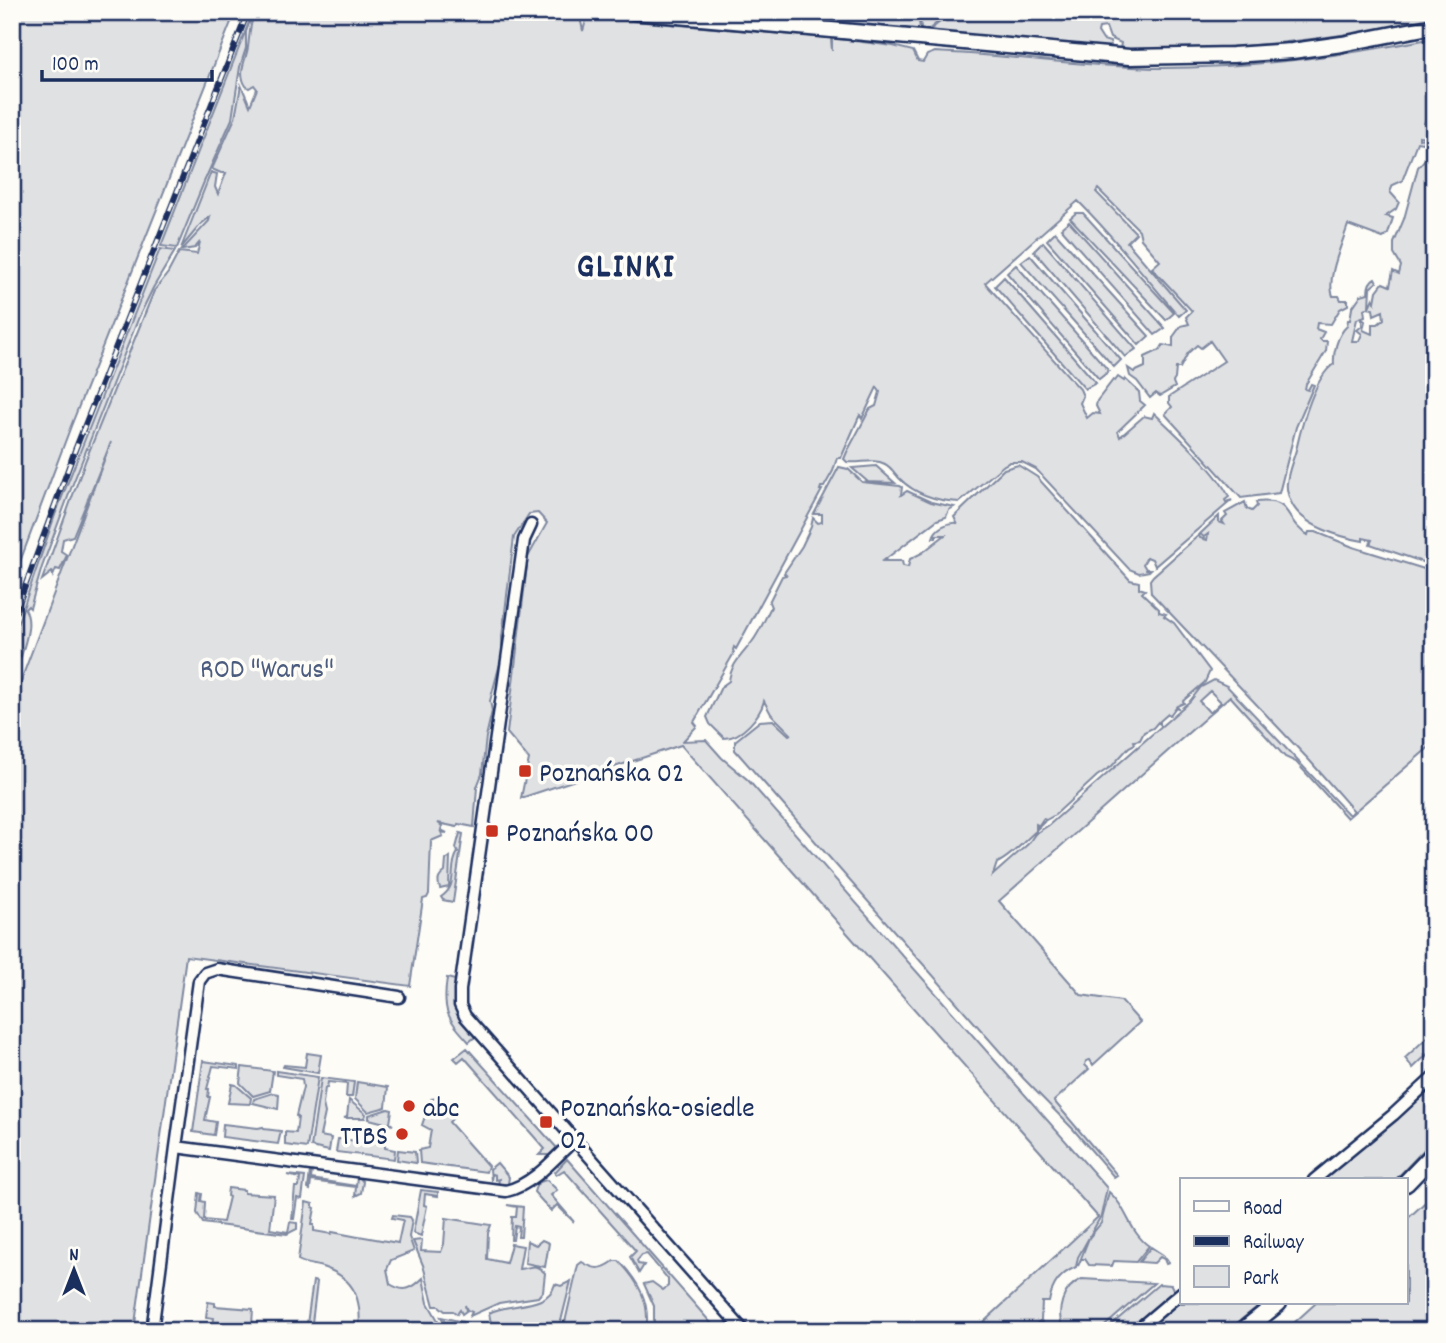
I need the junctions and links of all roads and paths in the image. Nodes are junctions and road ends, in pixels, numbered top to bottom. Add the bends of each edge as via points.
1 (634, 12) edge
2 (1434, 26) edge
3 (531, 525) dead end
4 (399, 997) dead end
5 (1434, 1077) edge
6 (574, 1140) junction
7 (176, 1147) junction
8 (1434, 1154) edge
9 (1316, 1178) edge
10 (1408, 1181) edge
11 (1180, 1294) edge
12 (1277, 1304) edge
13 (152, 1331) edge
14 (744, 1331) edge
15 (1136, 1331) edge
16 (1242, 1331) edge

1 - 2 main road via 1129,57 1292,51
3 - 6 street via 524,540 459,1002 465,1016
4 - 7 street via 217,969 205,973 199,981
5 - 9 street
6 - 7 street via 526,1181 506,1191
6 - 14 street
7 - 13 street
8 - 10 highway
11 - 15 street
12 - 16 highway

